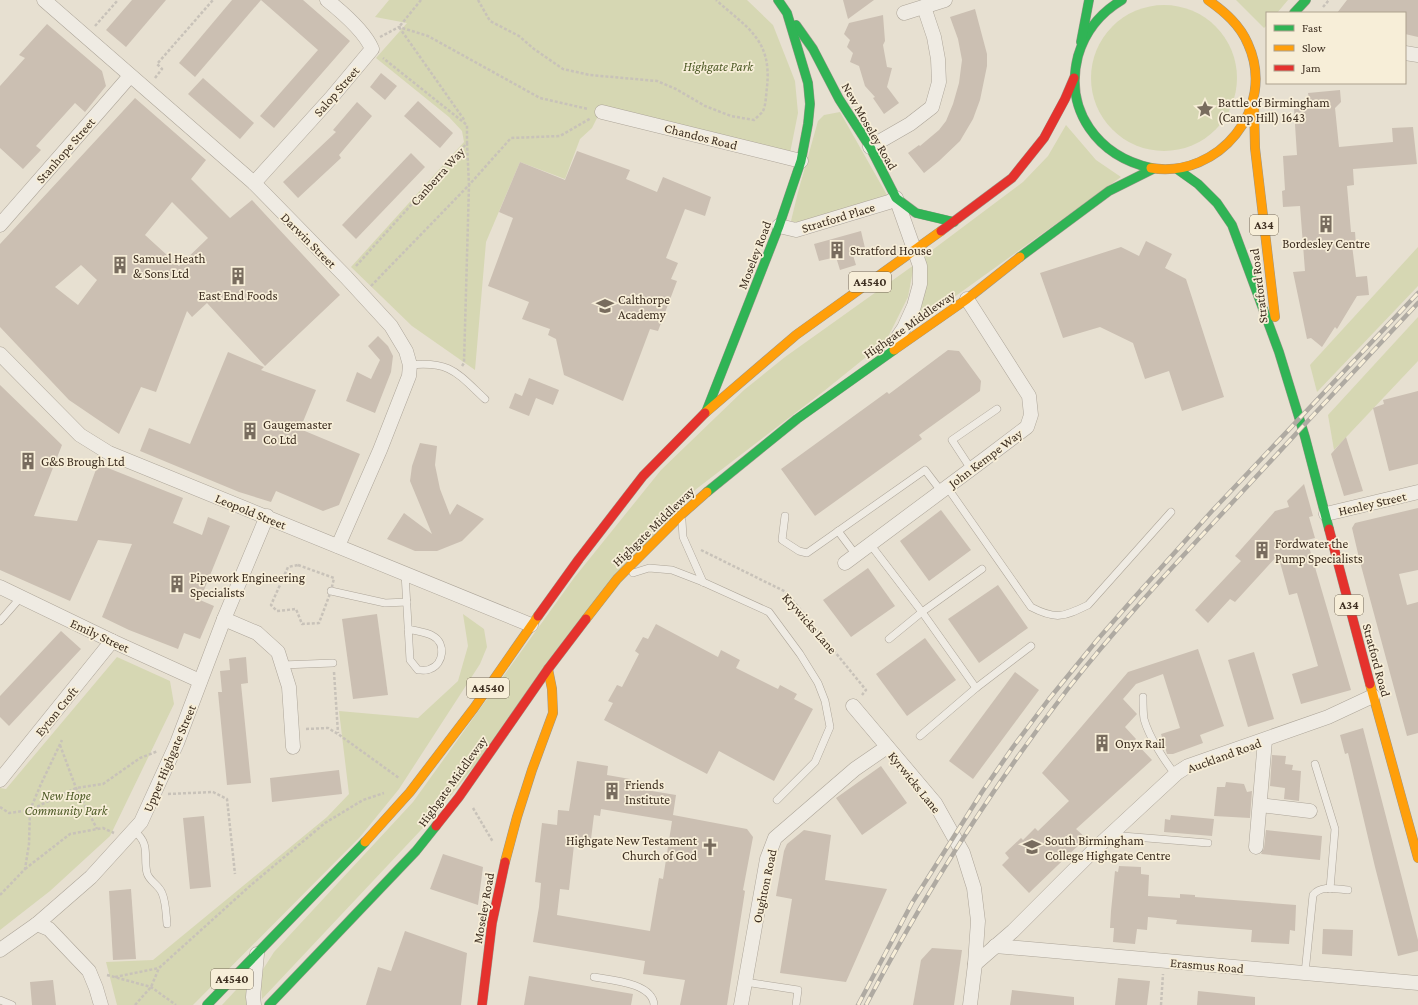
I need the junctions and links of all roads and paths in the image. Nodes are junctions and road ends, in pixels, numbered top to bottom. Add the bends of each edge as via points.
1 (44, 0) edge
2 (118, 0) edge
3 (214, 0) edge
4 (327, 0) edge
5 (421, 0) edge
6 (478, 0) edge
7 (716, 0) edge
8 (778, 0) edge
9 (945, 0) edge
10 (1089, 0) edge
11 (1122, 0) edge
12 (1208, 0) edge
13 (1306, 0) edge
14 (924, 7) junction
15 (1295, 12) edge
16 (787, 13) junction
17 (904, 13) dead end
18 (399, 27) junction
19 (86, 37) junction
20 (371, 46) junction
21 (1079, 51) junction
22 (1406, 53) edge
23 (1418, 55) edge
24 (1261, 63) dead end
25 (130, 76) junction
26 (1256, 77) junction
27 (1074, 78) junction
28 (146, 89) junction
29 (1254, 97) junction
30 (839, 99) junction
31 (829, 102) dead end
32 (602, 112) junction
33 (467, 125) junction
34 (467, 144) junction
35 (870, 147) junction
36 (801, 161) junction
37 (1153, 169) junction
38 (1176, 169) junction
39 (254, 183) junction
40 (470, 185) junction
41 (896, 198) junction
42 (954, 222) junction
43 (0, 225) edge
44 (780, 226) junction
45 (913, 250) junction
46 (346, 277) junction
47 (363, 295) junction
48 (967, 299) junction
49 (1279, 352) junction
50 (0, 354) edge
51 (882, 359) junction
52 (410, 365) junction
53 (456, 373) junction
54 (485, 399) dead end
55 (997, 410) dead end
56 (706, 412) junction
57 (971, 469) junction
58 (944, 489) junction
59 (1418, 492) edge
60 (1171, 512) dead end
61 (1326, 514) junction
62 (681, 515) junction
63 (267, 516) junction
64 (786, 516) dead end
65 (838, 531) junction
66 (683, 537) junction
67 (870, 544) junction
68 (338, 546) junction
69 (851, 559) joint
70 (982, 569) dead end
71 (405, 573) junction
72 (618, 579) junction
73 (703, 582) junction
74 (0, 587) edge
75 (331, 591) junction
76 (22, 597) junction
77 (407, 602) junction
78 (922, 612) junction
79 (224, 620) junction
80 (0, 621) edge
81 (531, 625) junction
82 (408, 629) junction
83 (889, 639) dead end
84 (112, 641) junction
85 (1031, 646) dead end
86 (333, 663) joint
87 (282, 666) junction
88 (548, 669) junction
89 (200, 681) junction
90 (976, 688) junction
91 (1373, 696) junction
92 (1143, 697) dead end
93 (853, 706) joint
94 (292, 731) junction
95 (338, 734) junction
96 (920, 736) dead end
97 (62, 740) dead end
98 (1264, 740) junction
99 (177, 743) junction
100 (60, 745) junction
101 (293, 747) dead end
102 (887, 747) junction
103 (1315, 764) dead end
104 (532, 770) junction
105 (521, 771) dead end
106 (1175, 774) junction
107 (0, 780) edge
108 (396, 784) dead end
109 (76, 788) junction
110 (517, 789) dead end
111 (391, 790) dead end
112 (154, 795) junction
113 (777, 800) dead end
114 (469, 802) dead end
115 (1260, 805) junction
116 (0, 807) edge
117 (30, 810) junction
118 (1310, 811) dead end
119 (517, 817) junction
120 (97, 829) junction
121 (131, 835) junction
122 (1110, 835) junction
123 (1208, 843) dead end
124 (495, 846) dead end
125 (1256, 847) dead end
126 (1418, 858) edge
127 (25, 869) junction
128 (235, 874) dead end
129 (1330, 889) junction
130 (1348, 890) dead end
131 (0, 895) edge
132 (37, 924) junction
133 (167, 924) dead end
134 (995, 946) junction
135 (0, 950) edge
136 (256, 954) junction
137 (1163, 961) junction
138 (975, 964) junction
139 (159, 968) junction
140 (89, 970) junction
141 (1305, 973) junction
142 (114, 977) junction
143 (594, 977) dead end
144 (745, 982) junction
145 (1418, 983) edge
146 (151, 987) junction
147 (0, 1000) edge
148 (278, 1000) edge
149 (12, 1005) edge
150 (101, 1005) edge
151 (135, 1005) edge
152 (176, 1005) edge
153 (207, 1005) edge
154 (254, 1005) edge
155 (269, 1005) edge
156 (482, 1005) edge
157 (654, 1005) edge
158 (741, 1005) edge
159 (796, 1005) edge
160 (970, 1005) edge
161 (1161, 1005) edge

1 - 19 street, Darwin Street
2 - 19 path
3 - 28 path via 157,64 162,69
4 - 20 street via 344,13
5 - 18 path
6 - 7 path via 490,20 518,36 563,69 590,75 657,81 705,106 731,116 754,120 763,110 766,98 768,73 762,46 748,27
8 - 16 main road, Moseley Road
9 - 14 street
10 - 21 main road
11 - 21 main road via 1094,23
12 - 26 main road via 1227,13 1242,32 1252,53
13 - 15 main road
14 - 17 street
14 - 35 street via 938,59 939,82 932,107 910,124
16 - 30 main road, New Moseley Road via 813,49
16 - 36 main road, Moseley Road via 813,104
18 - 20 path
18 - 32 path via 428,36 540,98
18 - 33 path
19 - 25 street, Darwin Street
20 - 33 path
20 - 39 street, Salop Street via 331,98
21 - 27 main road
22 - 23 street
24 - 26 main road
25 - 28 street, Darwin Street
25 - 43 street, Stanhope Street
26 - 29 main road
27 - 37 main road via 1078,104 1088,128 1106,148 1128,162
27 - 42 main road, Highgate Middleway / A4540 via 1066,99 1044,138 1012,178
28 - 39 street, Darwin Street
29 - 38 main road via 1244,124 1227,146 1203,161
29 - 49 main road, Stratford Road / A34 via 1255,148
30 - 31 main road
30 - 35 main road, New Moseley Road
32 - 36 street, Chandos Road
32 - 40 path via 560,136 511,138
33 - 34 path, Canberra Way
34 - 40 path
34 - 46 path, Canberra Way
35 - 41 main road, New Moseley Road
36 - 44 main road, Moseley Road
37 - 38 main road
37 - 48 main road, Highgate Middleway / A4540 via 1109,191
38 - 49 main road, Stratford Road / A34 via 1198,184 1217,203 1232,225
39 - 46 street, Darwin Street
40 - 47 path
40 - 53 path via 464,363
41 - 42 main road, New Moseley Road via 916,214
41 - 44 street, Stratford Place via 796,230
41 - 45 street
42 - 45 main road, Highgate Middleway / A4540
44 - 56 main road, Moseley Road
45 - 51 street via 920,266 920,284 914,306 904,328
45 - 56 main road, Highgate Middleway / A4540 via 796,335
46 - 47 street, Darwin Street
47 - 52 street, Darwin Street via 391,326 406,351
48 - 51 main road, Highgate Middleway / A4540
48 - 57 street, John Kempe Way via 1029,396 1031,415 1026,426
49 - 61 main road, Stratford Road / A34
50 - 63 street, Leopold Street via 80,435 109,453
51 - 62 main road, Highgate Middleway / A4540 via 797,419
52 - 53 lane via 446,367
52 - 68 street via 409,376 380,450
53 - 54 lane
55 - 57 lane via 952,440
56 - 81 main road, Highgate Middleway / A4540 via 644,476
57 - 58 street, John Kempe Way
58 - 60 lane via 1031,607 1045,614 1061,616 1088,605
58 - 65 lane via 925,470
58 - 67 street, John Kempe Way
59 - 61 street, Henley Street
61 - 91 main road, Stratford Road / A34
62 - 66 lane
62 - 72 main road, Highgate Middleway / A4540
63 - 68 street, Leopold Street
63 - 79 street, Upper Highgate Street
64 - 65 lane via 782,540 804,553
65 - 69 lane
66 - 73 lane
66 - 93 path, Krywicks Lane via 706,554 786,592 866,690
67 - 69 street, John Kempe Way
67 - 78 lane
68 - 71 street, Leopold Street
70 - 78 lane
71 - 77 lane
71 - 81 street, Leopold Street
72 - 73 lane via 648,568 672,570
72 - 88 main road, Highgate Middleway / A4540
73 - 113 lane via 769,612 800,654 818,683 825,701 830,728 815,762
74 - 76 street, Emily Street
75 - 75 path via 320,623 302,624 296,609 278,611 271,605 288,567 298,565 334,578
75 - 77 lane via 385,604
76 - 80 lane
76 - 84 street, Emily Street
77 - 82 lane
78 - 83 lane
78 - 90 lane
79 - 87 street via 258,633 278,652
79 - 89 street, Upper Highgate Street
81 - 136 main road, Highgate Middleway / A4540 via 474,708 410,792
82 - 82 lane via 410,660 418,670 430,670 440,662 441,642 434,636
84 - 89 street, Emily Street
84 - 107 street, Eyton Croft
85 - 90 lane
86 - 87 lane
86 - 95 path
87 - 94 street via 289,687
88 - 104 main road, Moseley Road via 553,713
88 - 148 main road, Highgate Middleway / A4540 via 459,797 416,851
89 - 99 street, Upper Highgate Street
90 - 96 lane
91 - 98 street, Auckland Road via 1328,717
91 - 126 main road, Stratford Road / A34
92 - 106 lane via 1144,718 1162,757
93 - 102 street, Kyrwicks Lane
94 - 95 path via 328,728
94 - 101 street
95 - 108 path via 400,779
97 - 100 path
98 - 106 street, Auckland Road via 1188,766
98 - 115 street
99 - 109 path via 140,758 103,784
99 - 112 street, Upper Highgate Street
100 - 109 path
100 - 117 path
102 - 138 street, Kyrwicks Lane via 935,803 963,853 974,888 978,921
102 - 144 street, Oughton Road via 855,769 775,838 767,859
103 - 129 lane via 1335,830
104 - 105 main road
104 - 119 main road, Moseley Road
106 - 122 street, Auckland Road
109 - 117 path
109 - 120 path
110 - 119 main road, Moseley Road
111 - 139 path via 363,800 325,823
112 - 121 street, Upper Highgate Street via 141,822
112 - 128 path via 213,792 226,799
114 - 124 path
115 - 118 street
115 - 125 street
116 - 117 path via 9,813
117 - 127 path
119 - 156 main road, Moseley Road via 492,923
120 - 121 path via 104,828
120 - 127 path via 70,834
121 - 132 street, Upper Highgate Street via 91,877
121 - 133 lane via 140,835 144,842 147,873 162,892
122 - 123 lane
122 - 134 street, Auckland Road
127 - 131 path
129 - 130 lane
129 - 141 lane via 1323,889 1313,895
132 - 135 street, Upper Highgate Street
132 - 140 street via 49,929
134 - 137 street, Erasmus Road
134 - 138 street, Auckland Road
136 - 153 main road, Highgate Middleway / A4540
136 - 154 street
137 - 141 street, Erasmus Road
137 - 161 path
138 - 160 street, Kyrwicks Lane
139 - 142 path
139 - 146 path
140 - 142 path
140 - 150 street
141 - 145 street, Erasmus Road
142 - 146 path
143 - 157 lane via 631,983 646,991 653,998
144 - 158 street, Oughton Road
144 - 159 lane via 798,990
146 - 151 path
146 - 152 path
147 - 149 lane
148 - 155 main road, Highgate Middleway / A4540

